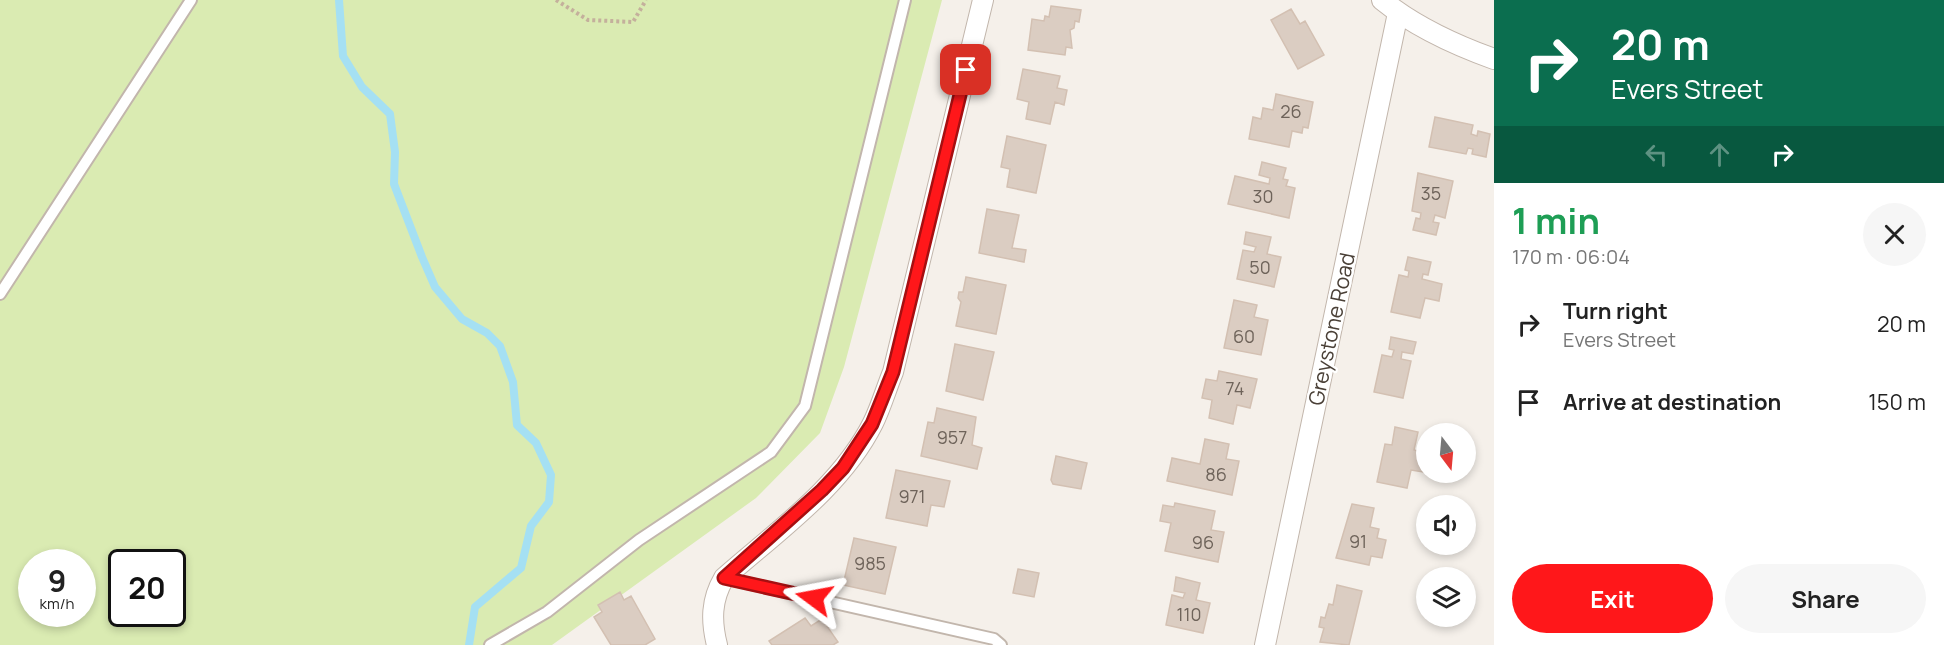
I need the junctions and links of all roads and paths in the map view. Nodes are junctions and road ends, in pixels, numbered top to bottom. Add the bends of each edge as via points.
1 (191, 0) edge
2 (556, 0) edge
3 (646, 0) edge
4 (905, 0) edge
5 (983, 0) edge
6 (1382, 0) edge
7 (1398, 13) junction
8 (1494, 59) edge
9 (0, 294) edge
10 (721, 583) junction
11 (494, 644) edge
12 (717, 645) edge
13 (1001, 645) edge
14 (1265, 645) edge

1 - 9 lane
2 - 3 path via 588,20 633,22
4 - 11 lane via 806,406 771,452 639,540 547,612
5 - 10 street via 893,372 872,424 843,468
6 - 7 street
7 - 8 street
7 - 14 street, Greystone Road
10 - 12 street via 712,613
10 - 13 lane via 994,639

